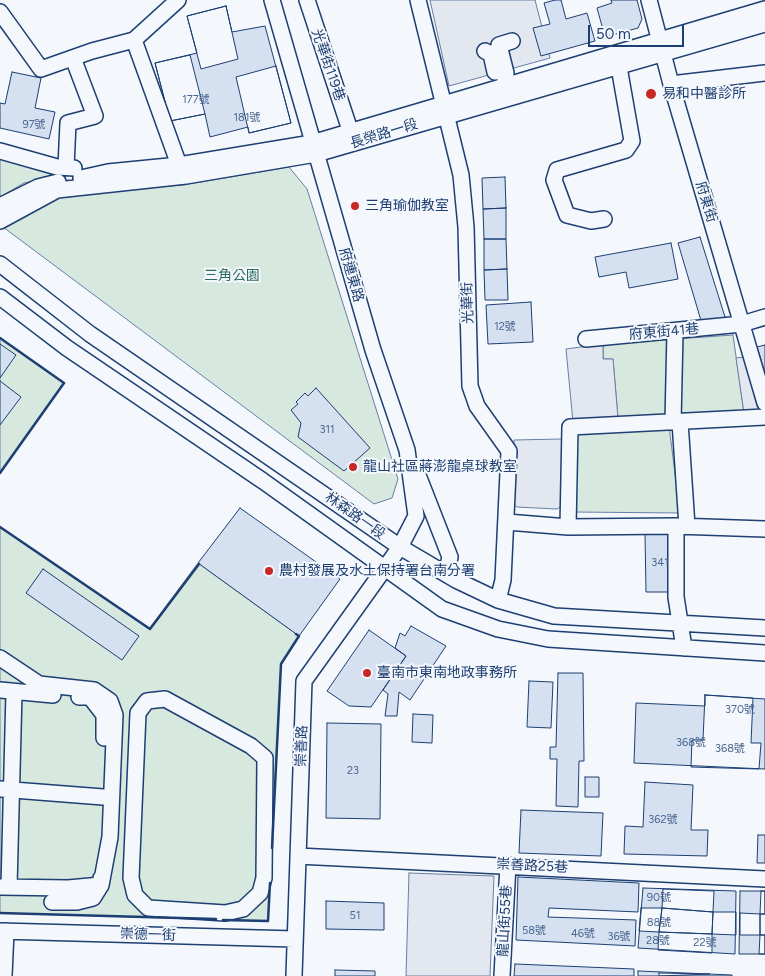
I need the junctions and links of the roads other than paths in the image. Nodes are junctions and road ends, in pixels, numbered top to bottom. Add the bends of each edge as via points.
1 (178, 0) edge
2 (272, 0) edge
3 (307, 0) edge
4 (418, 0) edge
5 (649, 0) edge
6 (765, 9) edge
7 (0, 12) edge
8 (765, 24) edge
9 (134, 40) junction
10 (512, 41) dead end
11 (662, 46) junction
12 (485, 51) dead end
13 (73, 58) junction
14 (618, 67) junction
15 (765, 73) edge
16 (671, 84) junction
17 (504, 86) junction
18 (445, 109) junction
19 (350, 130) junction
20 (314, 148) junction
21 (0, 151) edge
22 (179, 165) junction
23 (66, 167) junction
24 (108, 172) junction
25 (0, 206) edge
26 (604, 218) dead end
27 (0, 221) edge
28 (0, 264) edge
29 (0, 297) edge
30 (765, 316) edge
31 (742, 324) junction
32 (675, 332) junction
33 (586, 339) dead end
34 (765, 403) edge
35 (765, 417) edge
36 (676, 422) junction
37 (407, 450) junction
38 (507, 522) junction
39 (681, 526) junction
40 (568, 527) junction
41 (765, 529) edge
42 (400, 547) junction
43 (385, 567) junction
44 (446, 574) junction
45 (498, 600) junction
46 (680, 623) junction
47 (765, 628) edge
48 (684, 648) junction
49 (765, 653) edge
50 (0, 658) edge
51 (7, 691) edge
52 (137, 735) joint
53 (6, 790) edge
54 (103, 797) junction
55 (298, 856) junction
56 (508, 865) junction
57 (765, 879) edge
58 (101, 885) junction
59 (5, 887) edge
60 (52, 902) dead end
61 (3, 931) edge
62 (295, 939) junction
63 (4, 976) edge
64 (294, 976) edge
65 (502, 976) edge

1 - 9 street
2 - 20 street, 府連東路
3 - 19 street, 光華街119巷
4 - 18 street, 光華街
5 - 11 street, 府東街
6 - 11 street, 長榮路一段
7 - 13 street via 41,69
8 - 11 street, 長榮路一段
9 - 13 street
9 - 22 street
10 - 17 street via 499,45 506,73
11 - 14 street, 長榮路一段
11 - 16 street, 府東街
11 - 17 street, 長榮路一段
12 - 17 street via 491,54 496,76
13 - 23 street via 95,116 68,123
14 - 18 street, 長榮路一段
14 - 26 street via 632,141 626,150 558,170 554,180 567,215 591,221
15 - 16 street
16 - 31 street, 府東街
17 - 18 street, 長榮路一段
18 - 19 street, 長榮路一段
18 - 20 street, 長榮路一段
18 - 38 street, 光華街 via 461,175 466,227 470,386 477,406 509,451
19 - 20 street, 長榮路一段
20 - 22 street, 長榮路一段
20 - 27 street, 長榮路一段 via 186,176 57,190
20 - 37 street, 府連東路 via 373,350
21 - 23 street
22 - 24 street, 長榮路一段
23 - 24 street
24 - 25 street, 長榮路一段 via 38,187
28 - 42 street, 林森路一段 via 90,334
29 - 43 street, 林森路一段 via 67,348
30 - 31 street, 府東街41巷
31 - 32 street, 府東街41巷
31 - 34 street, 府東街
32 - 33 street, 府東街41巷
32 - 36 street
35 - 36 street
36 - 39 street
36 - 40 street via 570,427
37 - 42 street, 府連東路 via 416,516
37 - 44 street via 450,557
38 - 40 street
38 - 45 street, 光華街
39 - 40 street
39 - 41 street
39 - 46 street via 676,597
42 - 43 street, 崇善路
42 - 44 street, 林森路一段
43 - 48 street, 林森路一段 via 442,609 498,629 548,639
43 - 55 street, 崇善路 via 304,681
44 - 45 street, 林森路一段
45 - 46 street, 林森路一段 via 554,616
46 - 47 street, 林森路一段
46 - 48 street
48 - 49 street, 林森路一段
50 - 58 street via 39,684 94,690 110,701 115,715 110,836
51 - 53 street
51 - 54 street via 90,697 104,715
52 - 52 street via 131,878 136,895 148,908 225,912 243,909 260,893 264,878 264,758 251,746 166,700 147,701 138,712
53 - 54 street
53 - 59 street
54 - 58 street
55 - 56 street, 崇善路25巷
55 - 62 street, 崇善路
56 - 57 street, 崇善路25巷
56 - 65 street, 龍山街55巷
58 - 59 street
58 - 60 street via 93,898
61 - 62 street, 崇德一街
61 - 63 street
62 - 64 street, 崇善路

